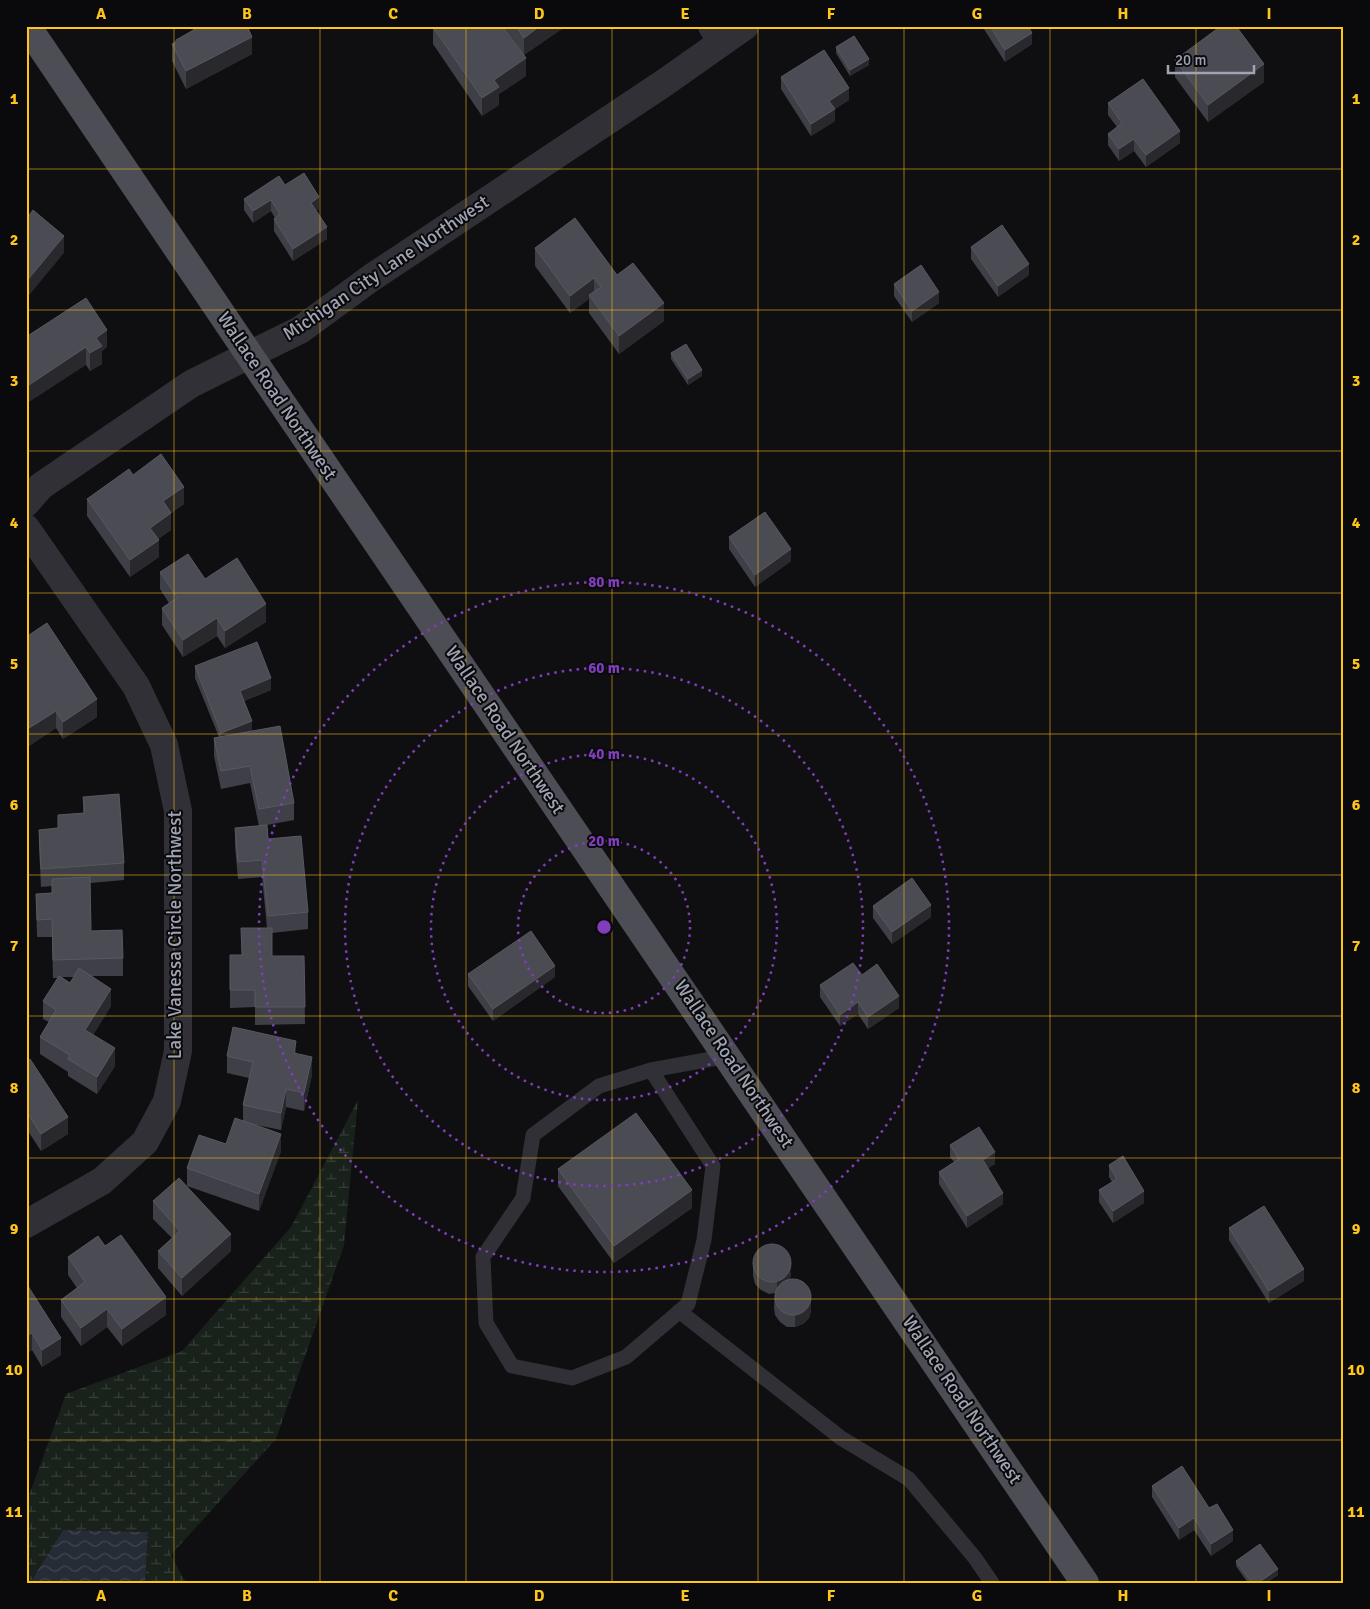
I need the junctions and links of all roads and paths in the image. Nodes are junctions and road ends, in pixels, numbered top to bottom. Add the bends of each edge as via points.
1 (27, 26) edge
2 (745, 26) edge
3 (717, 34) edge
4 (249, 355) junction
5 (26, 503) edge
6 (26, 528) edge
7 (728, 1056) junction
8 (651, 1070) junction
9 (26, 1224) edge
10 (679, 1311) junction
11 (992, 1583) edge
12 (1085, 1583) edge

1 - 4 main road, Wallace Road Northwest
2 - 3 street, Michigan City Lane Northwest
3 - 4 street, Michigan City Lane Northwest via 664,83 371,278 300,330
4 - 5 street, Michigan City Lane Northwest via 191,384 41,486
4 - 7 main road, Wallace Road Northwest
6 - 9 street, Lake Vanessa Circle Northwest via 136,686 164,745 178,810 178,1051 167,1101 145,1142 102,1181
7 - 8 lane
7 - 12 main road, Wallace Road Northwest
8 - 10 lane via 713,1166 704,1240 688,1304
8 - 10 lane via 599,1086 533,1135 523,1198 483,1257 486,1324 512,1366 572,1378 626,1357
10 - 11 lane via 841,1438 909,1479

